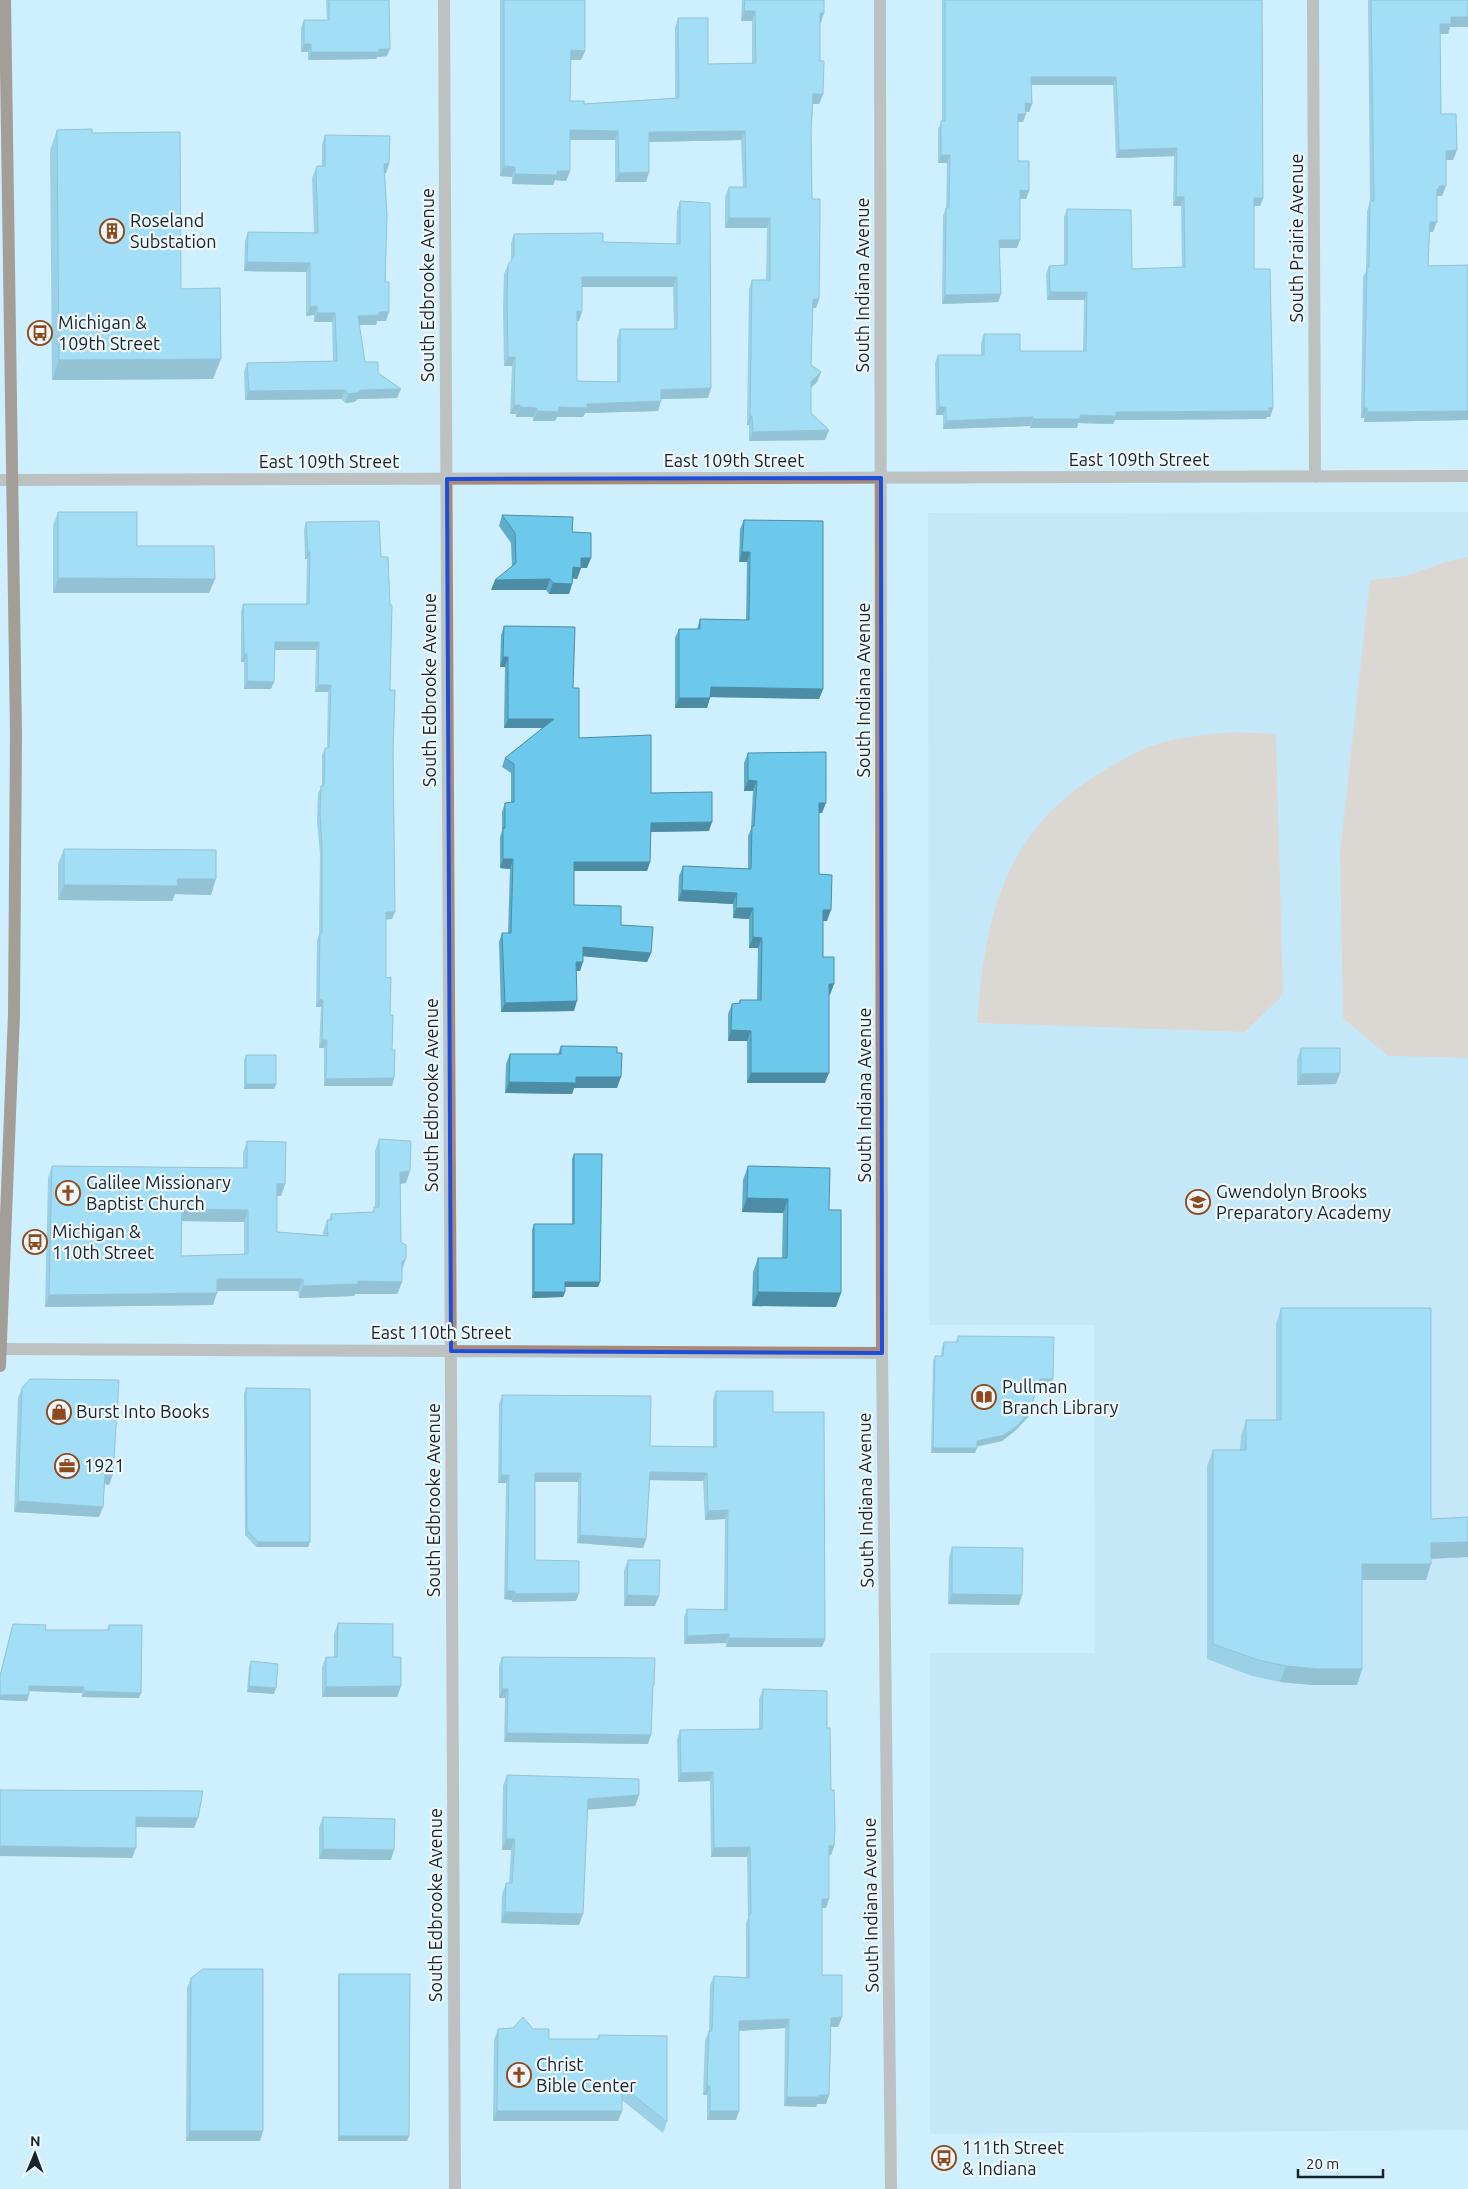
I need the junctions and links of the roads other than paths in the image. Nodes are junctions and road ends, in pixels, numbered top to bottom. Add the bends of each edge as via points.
1 (5, 0) edge
2 (444, 0) edge
3 (880, 0) edge
4 (1313, 0) edge
5 (1468, 476) edge
6 (1315, 477) junction
7 (881, 478) junction
8 (447, 479) junction
9 (5, 480) edge
10 (0, 1349) edge
11 (450, 1351) junction
12 (882, 1353) junction
13 (0, 1366) edge
14 (455, 2189) edge
15 (891, 2189) edge

1 - 9 main road
2 - 8 street, South Edbrooke Avenue
3 - 7 street, South Indiana Avenue
4 - 6 street, South Prairie Avenue
5 - 6 street, East 109th Street
6 - 7 street, East 109th Street
7 - 8 street, East 109th Street
7 - 12 street, South Indiana Avenue
8 - 9 street, East 109th Street
8 - 11 street, South Edbrooke Avenue
9 - 10 main road via 16,734 14,1005
10 - 11 street, East 110th Street
10 - 13 main road
11 - 12 street, East 110th Street
11 - 14 street, South Edbrooke Avenue
12 - 15 street, South Indiana Avenue

